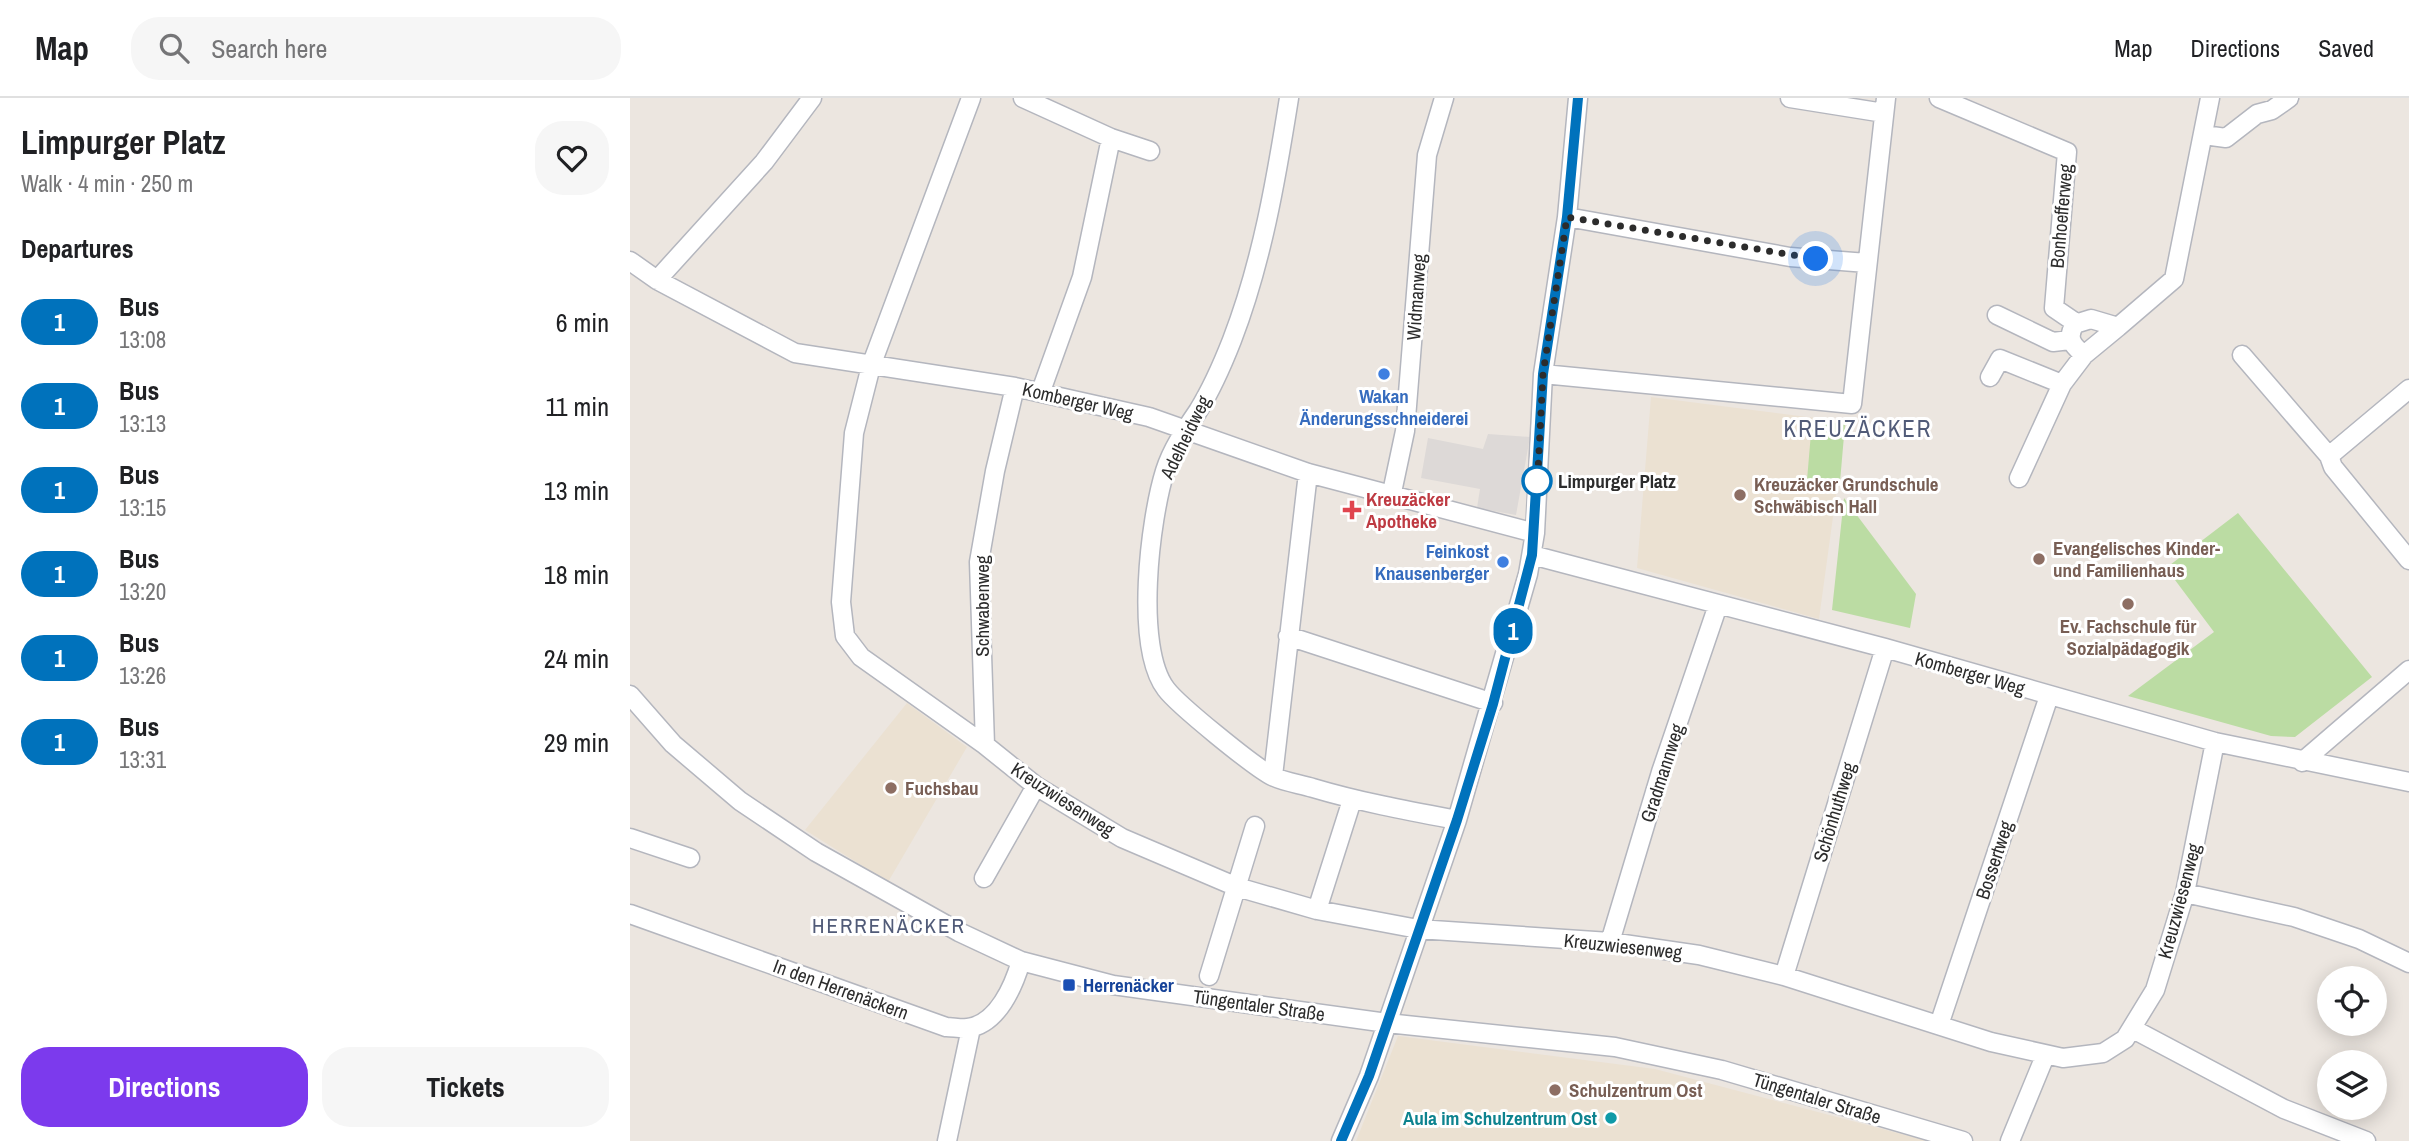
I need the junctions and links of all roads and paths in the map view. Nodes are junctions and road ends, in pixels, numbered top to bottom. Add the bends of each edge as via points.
1 (812, 98) edge
2 (971, 98) edge
3 (1023, 98) edge
4 (1289, 98) edge
5 (1444, 98) edge
6 (1578, 98) edge
7 (1790, 98) edge
8 (1939, 98) edge
9 (2210, 98) edge
10 (2289, 98) edge
11 (1885, 105) edge
12 (2204, 135) junction
13 (1111, 138) junction
14 (1150, 150) dead end
15 (1567, 217) junction
16 (630, 261) edge
17 (1867, 263) junction
18 (657, 280) junction
19 (1997, 315) dead end
20 (2076, 323) junction
21 (2118, 327) junction
22 (2070, 340) junction
23 (2084, 355) junction
24 (2242, 355) dead end
25 (871, 366) junction
26 (1543, 374) junction
27 (1990, 377) dead end
28 (2062, 384) junction
29 (1016, 387) junction
30 (2409, 389) edge
31 (1041, 391) junction
32 (1184, 431) junction
33 (2329, 456) junction
34 (1308, 473) junction
35 (2019, 478) dead end
36 (1391, 497) junction
37 (1535, 533) junction
38 (1532, 555) junction
39 (2409, 560) edge
40 (1718, 605) junction
41 (1288, 636) junction
42 (1885, 648) junction
43 (2409, 670) edge
44 (630, 695) edge
45 (2049, 696) junction
46 (1493, 704) junction
47 (2215, 742) junction
48 (985, 745) junction
49 (2302, 762) junction
50 (1273, 776) junction
51 (2409, 782) edge
52 (1036, 786) junction
53 (1352, 800) junction
54 (1457, 820) junction
55 (1255, 826) dead end
56 (630, 838) edge
57 (690, 858) dead end
58 (984, 878) dead end
59 (1237, 887) junction
60 (2185, 893) junction
61 (1317, 910) junction
62 (630, 914) edge
63 (1418, 929) junction
64 (1610, 942) junction
65 (1021, 961) junction
66 (2409, 963) edge
67 (1209, 976) dead end
68 (1784, 976) junction
69 (1387, 1023) junction
70 (1938, 1025) junction
71 (971, 1028) junction
72 (2133, 1029) junction
73 (2045, 1056) junction
74 (947, 1141) edge
75 (1341, 1141) edge
76 (1963, 1141) edge
77 (2010, 1141) edge
78 (2366, 1141) edge

1 - 18 street via 764,162
2 - 25 street
3 - 13 street
4 - 32 street, Adelheidweg via 1276,185 1255,271 1231,341
5 - 36 street, Widmanweg via 1427,155 1405,431
6 - 15 street
7 - 11 street
8 - 20 street, Bonhoefferweg via 2067,152 2054,308
9 - 12 street
10 - 12 street via 2257,114 2226,138
11 - 17 street
12 - 21 street via 2174,279
13 - 14 street
13 - 31 street via 1082,277
15 - 17 street via 1790,257
15 - 26 street
16 - 18 street, Komberger Weg
17 - 26 street via 1852,404
18 - 25 street, Komberger Weg via 795,353
19 - 22 street via 2053,342
20 - 21 street via 2091,319
20 - 22 street
21 - 23 street
22 - 23 street
23 - 28 street
24 - 33 street
25 - 29 street, Komberger Weg
25 - 48 street, Kreuzwiesenweg via 854,433 841,602 845,636 861,657
26 - 37 street
27 - 28 street via 2000,359
28 - 35 street
29 - 31 street, Komberger Weg
29 - 48 street, Schwabenweg via 979,562
30 - 33 street
31 - 32 street, Komberger Weg via 1149,417
32 - 34 street, Komberger Weg
32 - 50 street, Adelheidweg via 1165,469 1154,516 1148,604 1155,668 1165,689
33 - 39 street via 2333,467
34 - 36 street, Komberger Weg
34 - 41 street
36 - 37 street, Komberger Weg
37 - 38 street
38 - 40 street, Komberger Weg
38 - 46 street
40 - 42 street, Komberger Weg
40 - 64 street, Gradmannweg
41 - 46 street
41 - 50 street
42 - 45 street, Komberger Weg
42 - 68 street, Schönhuthweg
43 - 49 street
44 - 65 street, Tüngentaler Straße via 673,744 740,801 816,852
45 - 47 street, Komberger Weg
45 - 70 street, Bossertweg
46 - 54 street
47 - 49 street, Komberger Weg
47 - 60 street, Kreuzwiesenweg
48 - 52 street, Kreuzwiesenweg
49 - 51 street, Komberger Weg
50 - 53 street
52 - 58 street
52 - 59 street, Kreuzwiesenweg via 1122,838
53 - 54 street
53 - 61 street
54 - 63 street
55 - 59 street
56 - 57 street
59 - 61 street, Kreuzwiesenweg
59 - 67 street
60 - 66 street via 2294,916
60 - 72 street, Kreuzwiesenweg via 2155,990
61 - 63 street, Kreuzwiesenweg
62 - 71 street, In den Herrenäckern via 946,1027
63 - 64 street, Kreuzwiesenweg
63 - 69 street
64 - 68 street, Kreuzwiesenweg via 1699,955
65 - 69 street, Tüngentaler Straße via 1113,985
65 - 71 street via 1013,985 995,1013
68 - 70 street, Kreuzwiesenweg
69 - 75 street
69 - 76 street, Tüngentaler Straße via 1512,1034 1670,1058
70 - 73 street, Kreuzwiesenweg
71 - 74 street
72 - 73 street, Kreuzwiesenweg via 2103,1054
72 - 78 street via 2284,1109
73 - 77 street

